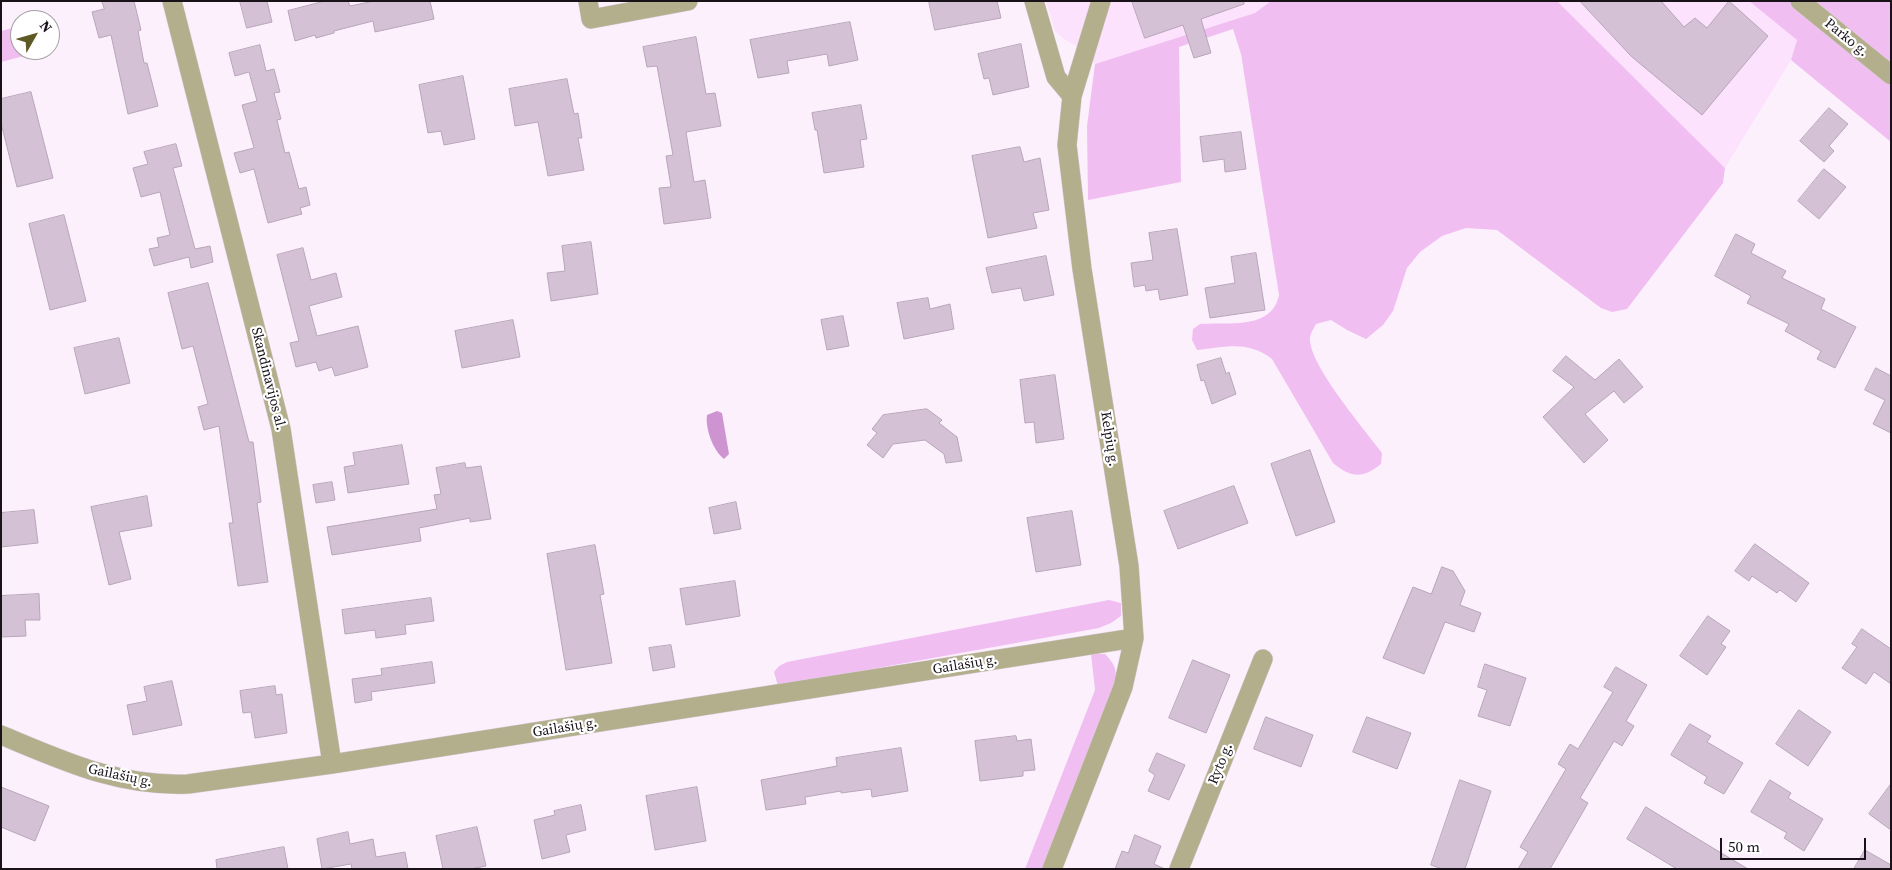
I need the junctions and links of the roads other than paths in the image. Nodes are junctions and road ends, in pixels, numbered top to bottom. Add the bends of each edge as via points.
1 (172, 1) edge
2 (588, 1) edge
3 (688, 1) edge
4 (1034, 1) edge
5 (1101, 1) edge
6 (1800, 1) edge
7 (1891, 75) edge
8 (1072, 96) junction
9 (1134, 638) junction
10 (1264, 659) dead end
11 (1, 735) edge
12 (332, 764) junction
13 (1052, 869) edge
14 (1179, 869) edge

1 - 12 street, Skandinavijos al. via 281,429
2 - 3 street via 591,19
4 - 8 street via 1056,77
5 - 8 street, Kelpių g.
6 - 7 street, Parko g.
8 - 9 street, Kelpių g. via 1067,145 1082,269 1129,566
9 - 12 street, Gailašių g.
9 - 13 street, Kelpių g. via 1123,687
10 - 14 street, Ryto g.
11 - 12 street, Gailašių g. via 90,772 164,785

